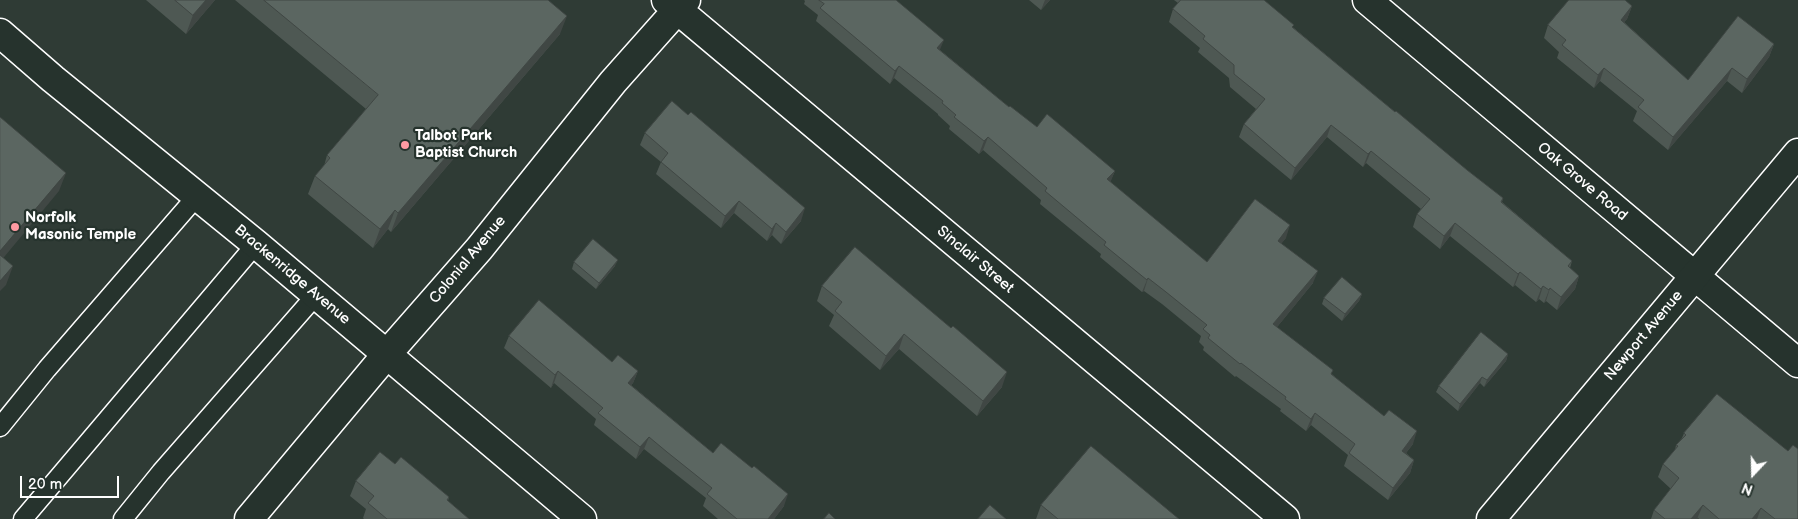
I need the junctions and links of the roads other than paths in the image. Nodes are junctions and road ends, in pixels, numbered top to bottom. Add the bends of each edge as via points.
1 (1367, 0) edge
2 (677, 3) edge
3 (0, 33) edge
4 (1798, 153) edge
5 (197, 196) junction
6 (256, 244) junction
7 (1694, 277) junction
8 (316, 294) junction
9 (387, 354) junction
10 (1798, 364) edge
11 (0, 427) edge
12 (23, 519) edge
13 (123, 519) edge
14 (249, 519) edge
15 (582, 519) edge
16 (1285, 519) edge
17 (1491, 519) edge

1 - 7 street, Oak Grove Road
2 - 9 street, Colonial Avenue via 479,249
2 - 16 street, Sinclair Street
3 - 5 street, Brackenridge Avenue
4 - 7 street, Newport Avenue
5 - 6 street, Brackenridge Avenue
5 - 11 lane
6 - 8 street, Brackenridge Avenue
6 - 12 lane
7 - 10 street, Oak Grove Road
7 - 17 street, Newport Avenue
8 - 9 street, Brackenridge Avenue
8 - 13 lane
9 - 14 street, Colonial Avenue
9 - 15 street, Brackenridge Avenue

